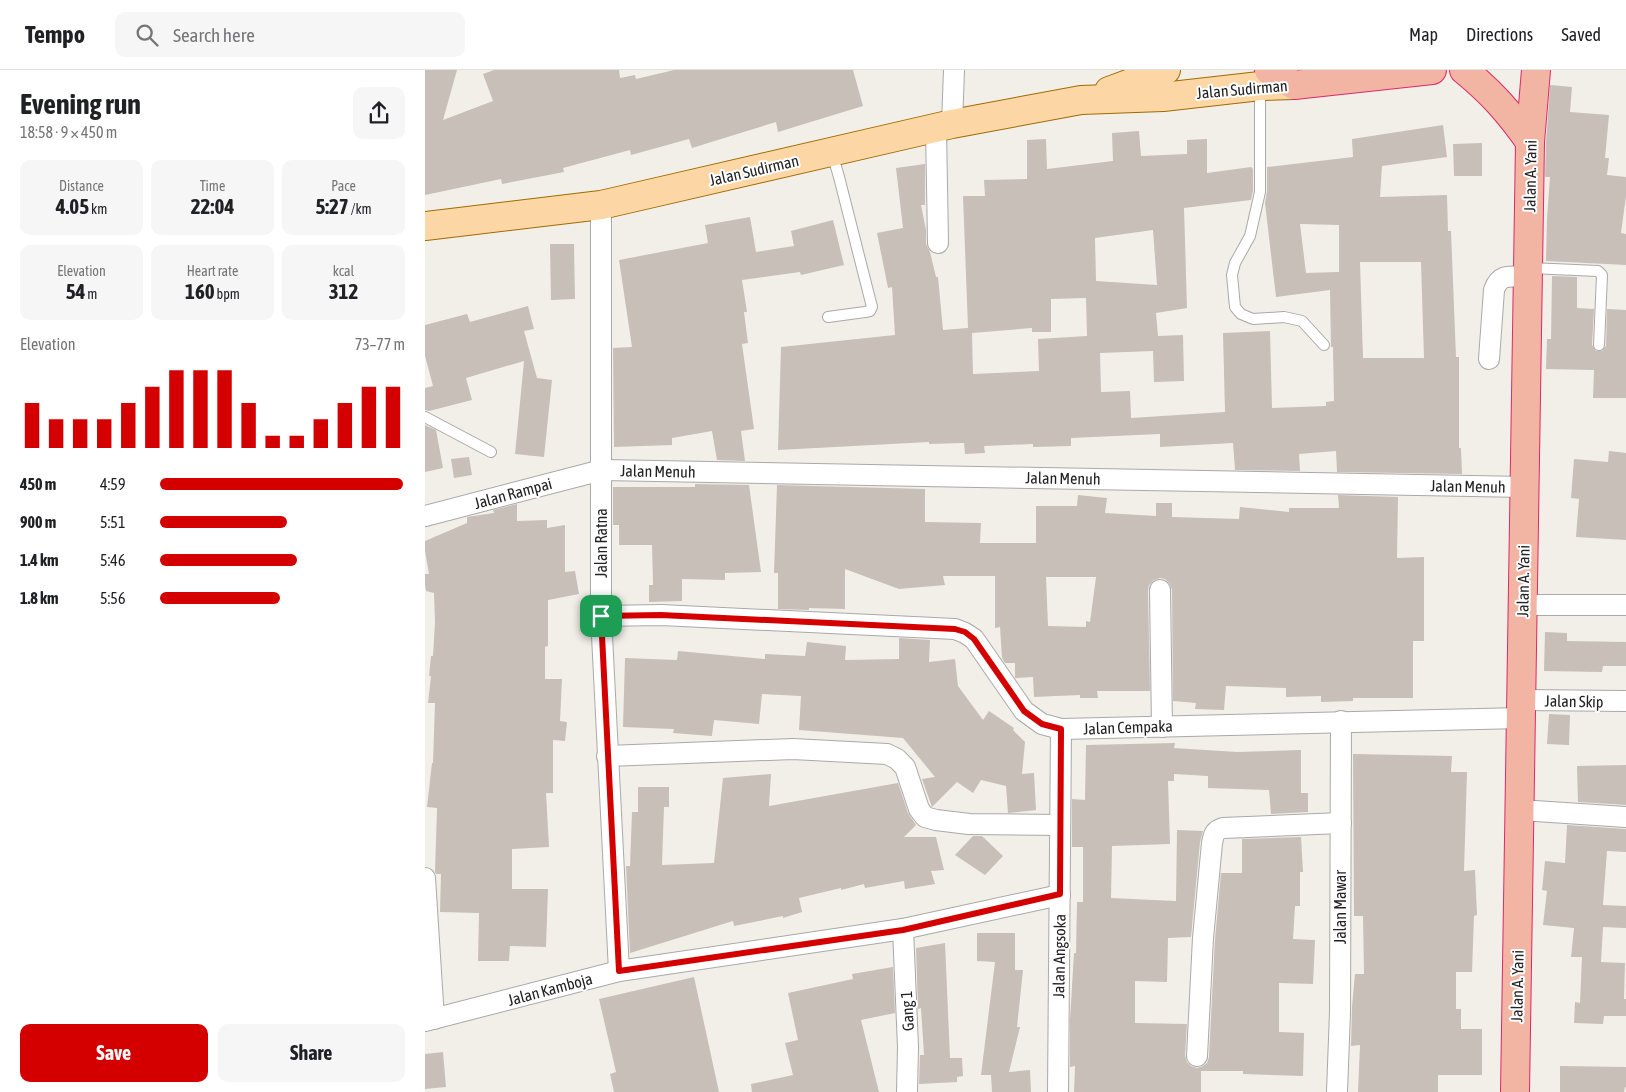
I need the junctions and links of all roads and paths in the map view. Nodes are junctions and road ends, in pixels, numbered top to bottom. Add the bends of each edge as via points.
1 (954, 70) edge
2 (1166, 70) edge
3 (1432, 70) edge
4 (1464, 70) edge
5 (1536, 70) edge
6 (1264, 78) edge
7 (1081, 100) junction
8 (944, 126) junction
9 (1530, 142) junction
10 (831, 152) junction
11 (601, 205) junction
12 (425, 226) edge
13 (938, 242) dead end
14 (1528, 272) junction
15 (828, 317) dead end
16 (1324, 345) dead end
17 (1599, 345) dead end
18 (1489, 360) dead end
19 (425, 417) edge
20 (491, 452) dead end
21 (602, 470) junction
22 (1525, 486) junction
23 (425, 516) edge
24 (1160, 590) dead end
25 (1523, 604) junction
26 (1626, 604) edge
27 (601, 616) junction
28 (1626, 701) edge
29 (1521, 709) junction
30 (1341, 721) junction
31 (1162, 727) junction
32 (1061, 729) junction
33 (607, 756) junction
34 (1520, 810) junction
35 (1626, 818) edge
36 (1341, 823) junction
37 (1060, 825) junction
38 (425, 878) edge
39 (1060, 894) junction
40 (903, 930) junction
41 (619, 971) junction
42 (429, 1020) edge
43 (1197, 1056) dead end
44 (907, 1092) edge
45 (1058, 1092) edge
46 (1337, 1092) edge
47 (1515, 1092) edge

1 - 8 street
2 - 7 main road, Jalan Sudirman
3 - 6 highway, Jalan Sudirman via 1294,85
4 - 9 highway via 1489,91
5 - 9 highway, Jalan A. Yani
6 - 7 main road, Jalan Sudirman via 1163,97
6 - 16 lane via 1260,192 1250,236 1235,263 1235,307 1253,319 1284,317 1302,321
7 - 8 main road, Jalan Sudirman
8 - 10 main road, Jalan Sudirman
8 - 13 street
9 - 14 highway, Jalan A. Yani
10 - 11 main road, Jalan Sudirman
10 - 15 lane via 872,307 865,312
11 - 12 main road, Jalan Sudirman
11 - 21 street, Jalan Ratna
14 - 17 lane via 1598,271 1602,275
14 - 18 street via 1497,282
14 - 22 highway, Jalan A. Yani
19 - 20 lane
21 - 22 street, Jalan Menuh
21 - 23 street, Jalan Rampai
21 - 27 street, Jalan Ratna
22 - 25 highway, Jalan A. Yani
24 - 31 street
25 - 26 street
25 - 29 highway, Jalan A. Yani
27 - 32 street, Jalan Cempaka via 661,615 955,629 974,639 1024,711 1042,724
27 - 33 street, Jalan Ratna
28 - 29 street, Jalan Skip
29 - 30 street, Jalan Cempaka
29 - 34 highway, Jalan A. Yani
30 - 31 street, Jalan Cempaka
30 - 36 street, Jalan Mawar
31 - 32 street, Jalan Cempaka
32 - 37 street, Jalan Angsoka
33 - 37 street via 793,749 887,754 905,767 919,810 925,817 969,824
33 - 41 street, Jalan Ratna
34 - 35 street
34 - 47 highway, Jalan A. Yani
36 - 43 street via 1223,828 1214,834 1203,938
36 - 46 street, Jalan Mawar
37 - 39 street, Jalan Angsoka
38 - 42 street
39 - 40 street, Jalan Kamboja
39 - 45 street, Jalan Angsoka
40 - 41 street, Jalan Kamboja
40 - 44 street, Gang 1
41 - 42 street, Jalan Kamboja

